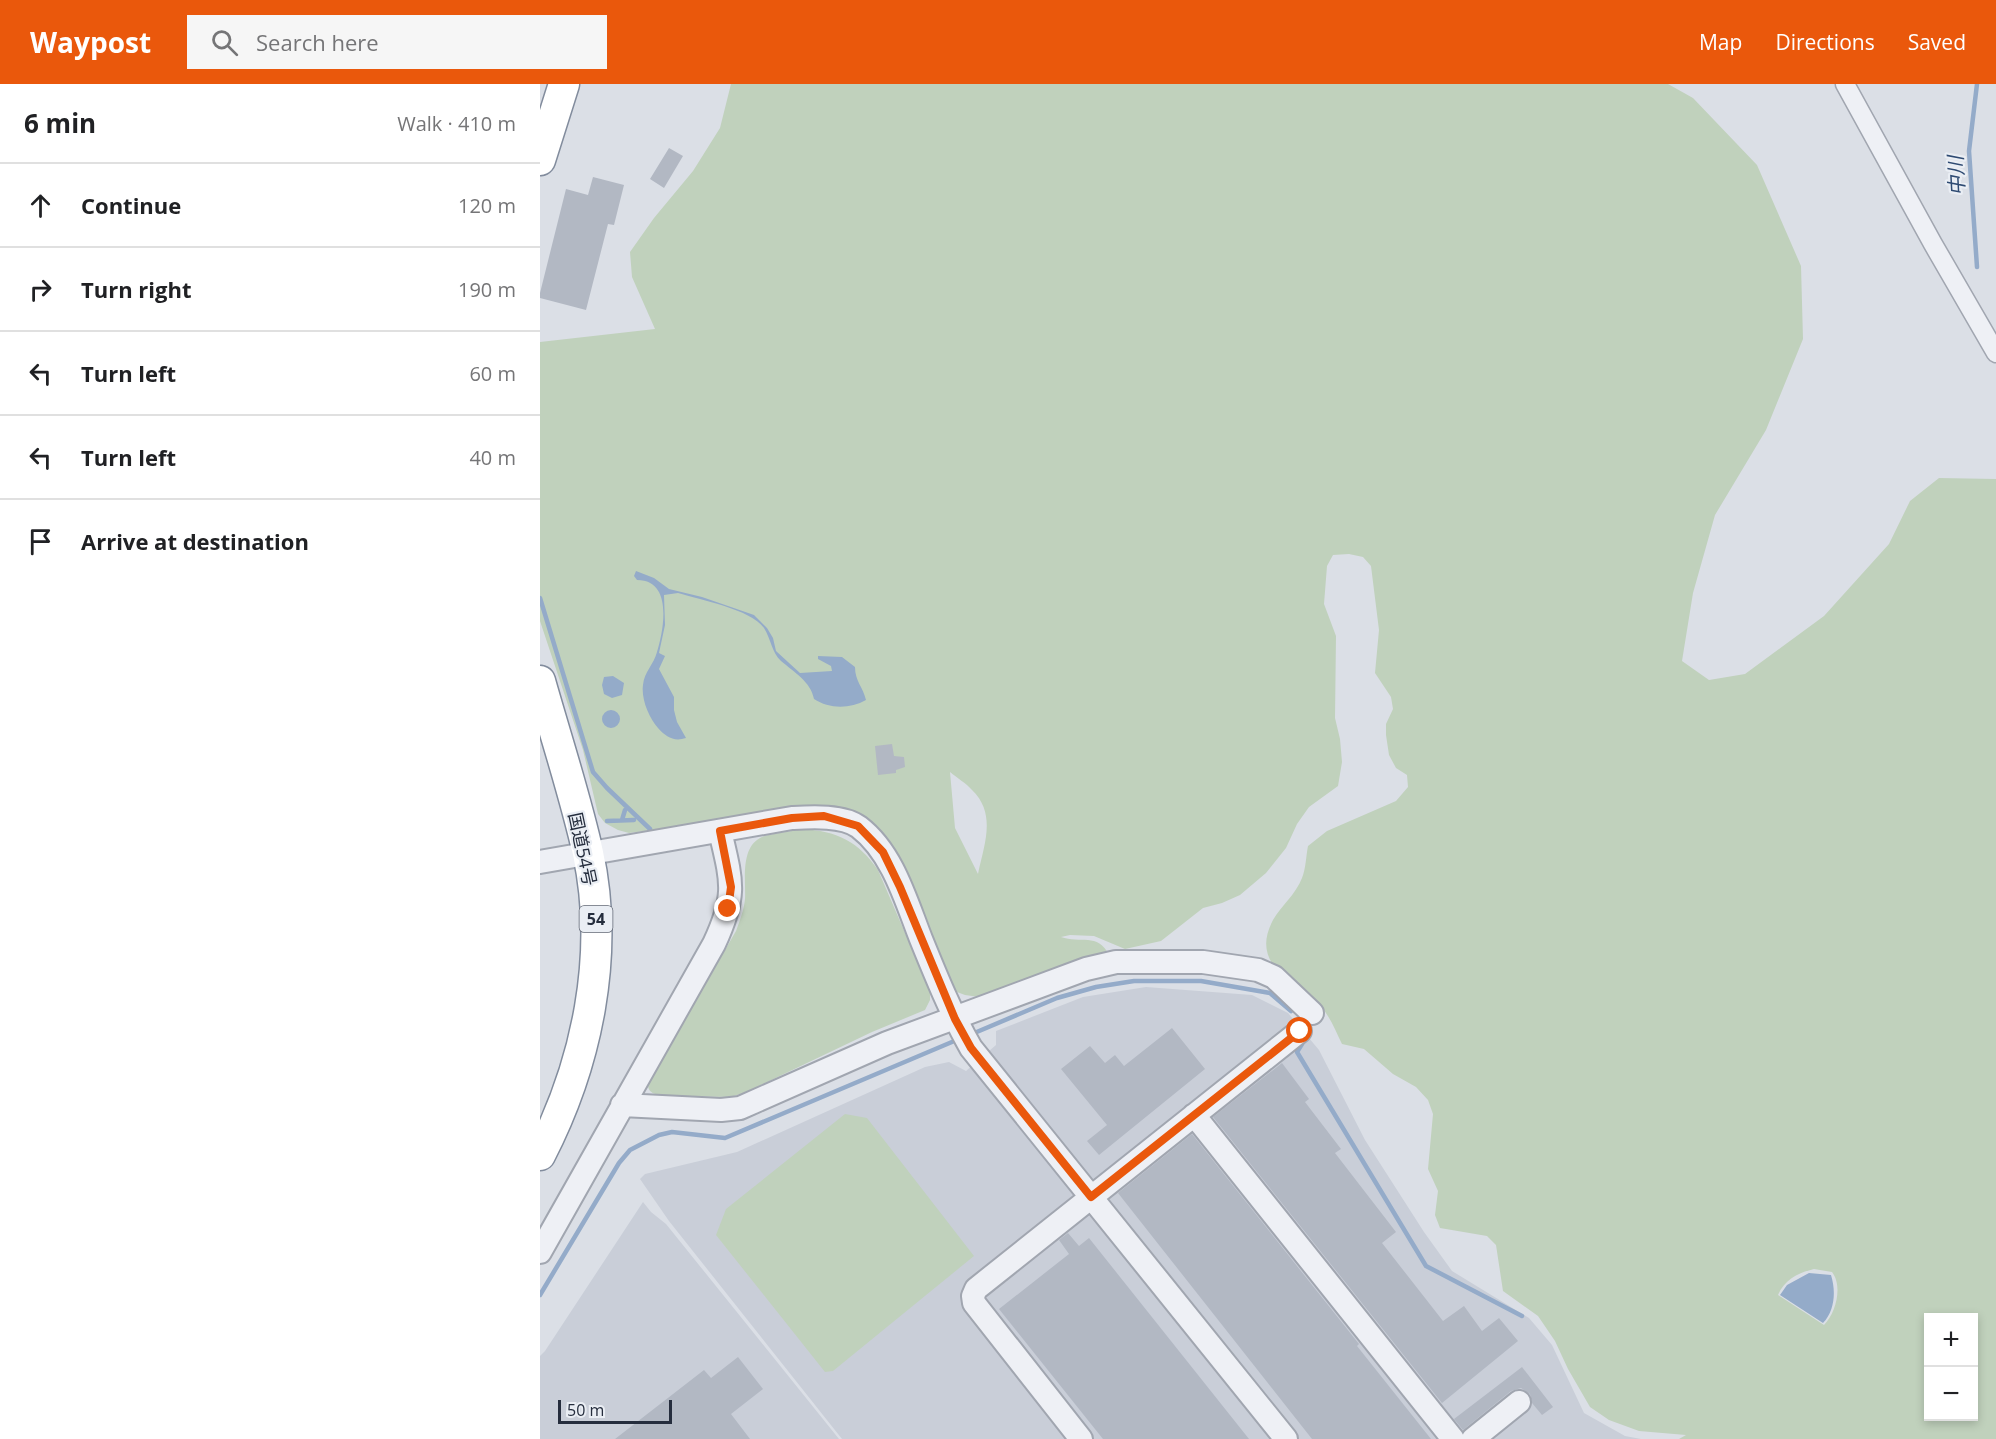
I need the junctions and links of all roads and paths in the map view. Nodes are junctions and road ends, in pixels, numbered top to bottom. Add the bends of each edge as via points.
1 (564, 84) edge
2 (1845, 84) edge
3 (540, 160) edge
4 (1996, 353) edge
5 (540, 681) edge
6 (720, 831) junction
7 (588, 854) junction
8 (540, 862) edge
9 (955, 1019) junction
10 (622, 1105) junction
11 (1194, 1114) junction
12 (540, 1155) edge
13 (1091, 1197) junction
14 (540, 1252) edge
15 (1519, 1402) dead end
16 (1081, 1439) edge
17 (1286, 1439) edge
18 (1453, 1439) edge
19 (1473, 1439) edge

1 - 3 highway
2 - 4 street
5 - 7 highway, 国道54号 / 54
6 - 7 street
6 - 9 street via 824,816 858,826 883,852
6 - 10 street via 731,887 724,920
7 - 8 street
7 - 12 highway, 国道54号 / 54 via 596,929 593,992 573,1078
9 - 10 street via 887,1043 740,1108
9 - 11 street via 1086,969 1116,963 1203,962 1258,970 1274,977 1306,1022
9 - 13 street via 971,1048
10 - 14 street
11 - 13 street
11 - 18 street
13 - 16 street via 979,1286 973,1300
13 - 17 street
15 - 19 street

